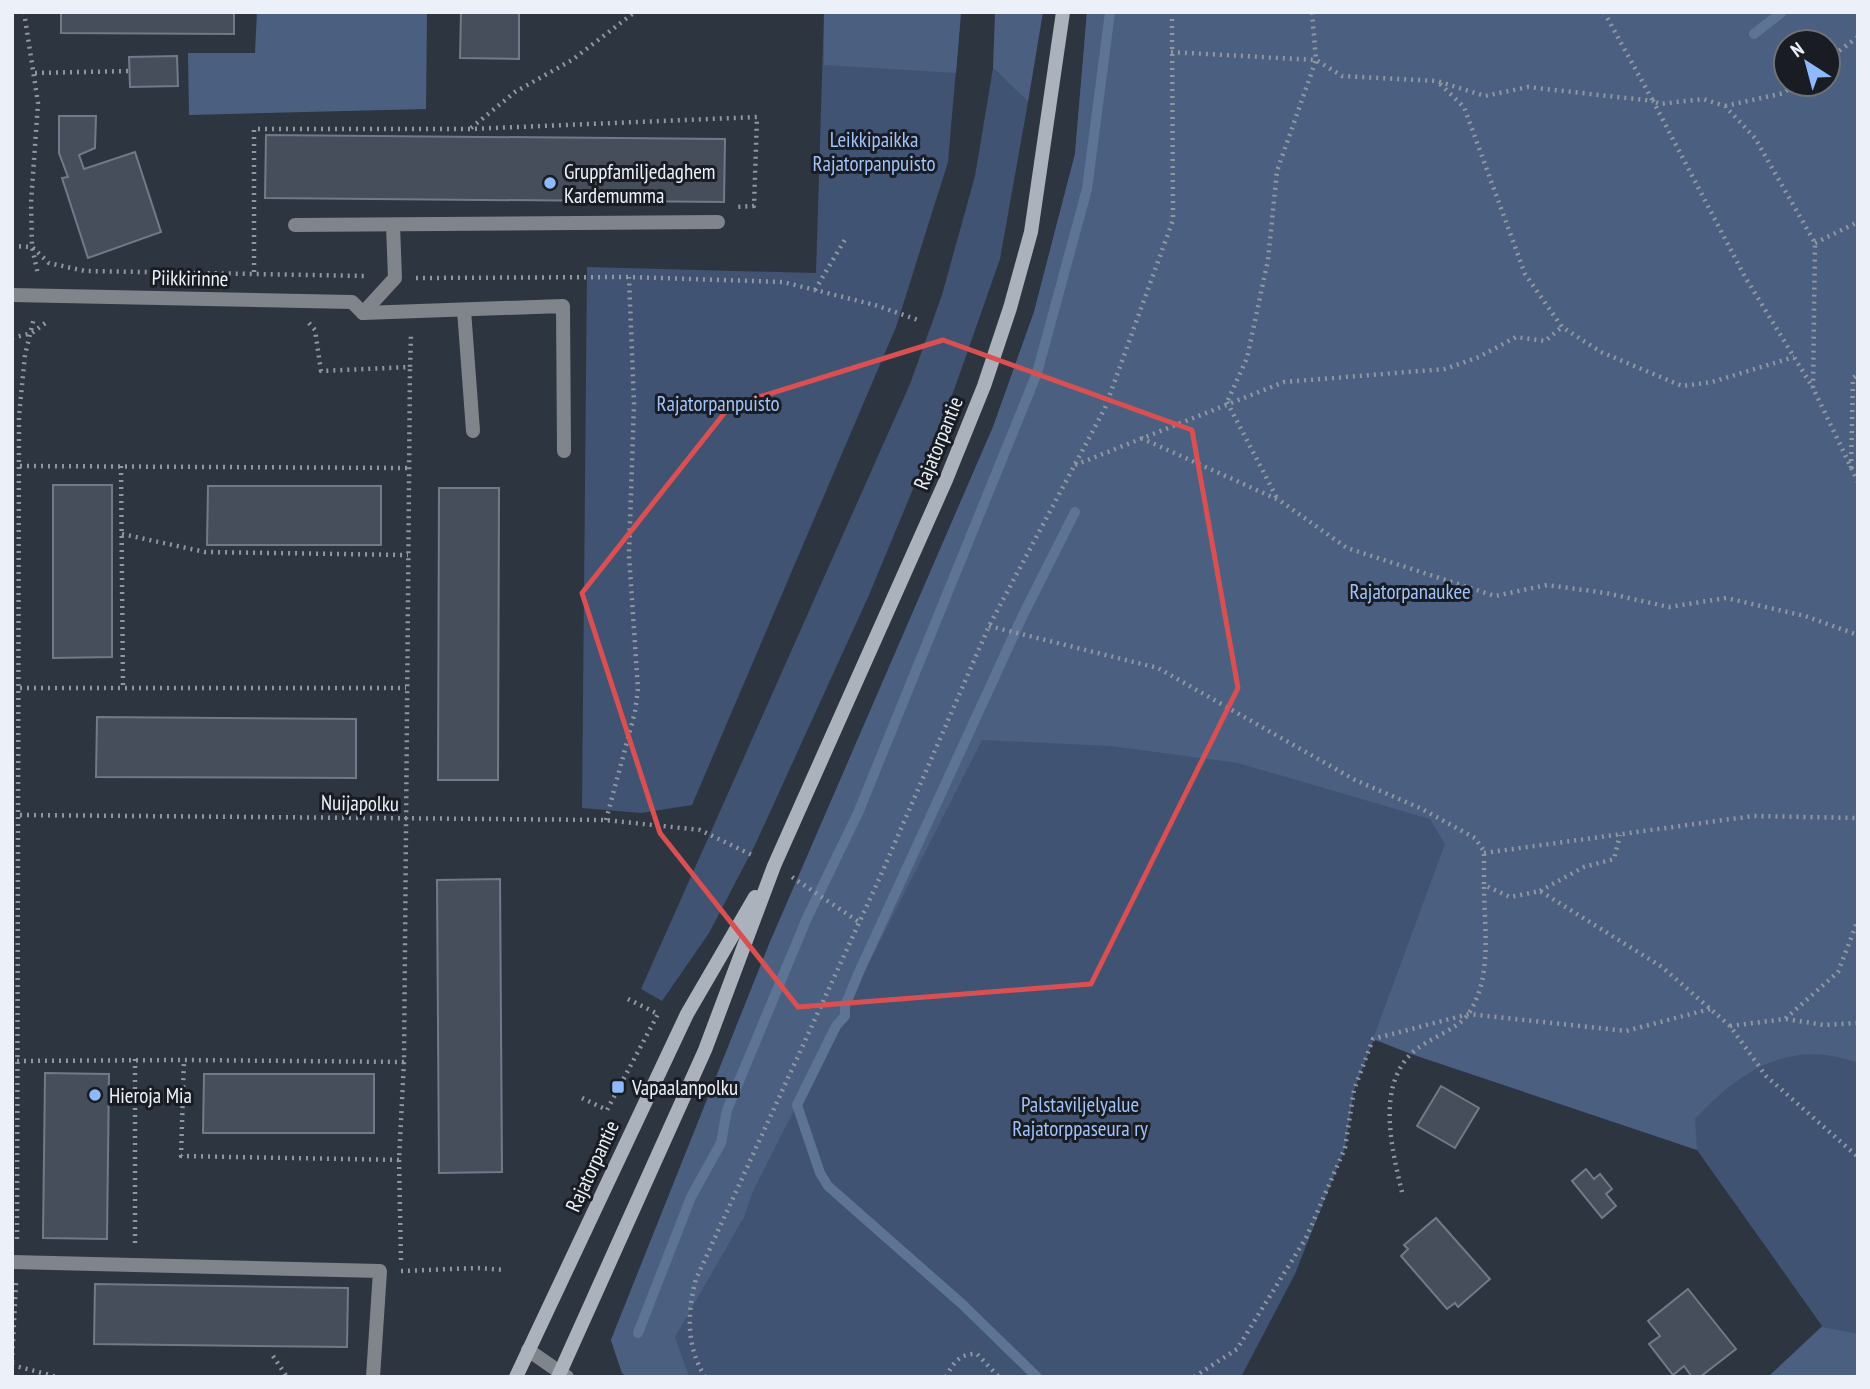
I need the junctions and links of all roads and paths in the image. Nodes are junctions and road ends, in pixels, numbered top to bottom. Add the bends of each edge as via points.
1 (24, 12) edge
2 (635, 12) edge
3 (1063, 12) edge
4 (1172, 12) edge
5 (1312, 12) edge
6 (1604, 12) edge
7 (1858, 37) edge
8 (1842, 48) edge
9 (1171, 52) junction
10 (1316, 60) junction
11 (130, 71) dead end
12 (35, 73) junction
13 (1437, 80) junction
14 (1772, 96) edge
15 (1653, 101) junction
16 (1725, 106) junction
17 (470, 129) junction
18 (718, 222) joint
19 (1858, 222) edge
20 (295, 225) dead end
21 (393, 225) junction
22 (847, 236) dead end
23 (1815, 243) junction
24 (12, 246) edge
25 (32, 247) junction
26 (254, 272) junction
27 (629, 277) junction
28 (395, 278) junction
29 (414, 278) junction
30 (816, 290) junction
31 (12, 295) edge
32 (39, 296) junction
33 (464, 310) junction
34 (412, 312) junction
35 (363, 313) junction
36 (55, 319) dead end
37 (299, 320) dead end
38 (921, 321) dead end
39 (1562, 327) junction
40 (32, 333) junction
41 (12, 338) edge
42 (1794, 357) junction
43 (410, 368) junction
44 (1858, 374) edge
45 (1813, 388) junction
46 (1227, 402) junction
47 (472, 431) dead end
48 (1141, 438) junction
49 (564, 451) dead end
50 (1074, 465) junction
51 (20, 466) junction
52 (121, 466) junction
53 (409, 468) junction
54 (1851, 469) junction
55 (1858, 482) edge
56 (1279, 500) junction
57 (122, 534) junction
58 (408, 555) junction
59 (989, 626) junction
60 (1858, 635) edge
61 (20, 688) junction
62 (123, 688) junction
63 (406, 688) junction
64 (12, 807) edge
65 (20, 807) junction
66 (20, 816) junction
67 (1858, 818) edge
68 (405, 819) junction
69 (606, 820) junction
70 (1620, 835) junction
71 (1484, 851) junction
72 (774, 866) junction
73 (1484, 885) junction
74 (811, 888) dead end
75 (1540, 891) junction
76 (15, 902) edge
77 (1858, 920) edge
78 (859, 922) junction
79 (628, 999) dead end
80 (1711, 1009) junction
81 (1469, 1014) junction
82 (1785, 1019) junction
83 (1858, 1023) edge
84 (1730, 1026) junction
85 (135, 1059) junction
86 (18, 1060) junction
87 (184, 1060) junction
88 (404, 1062) junction
89 (582, 1098) dead end
90 (1858, 1157) edge
91 (398, 1160) junction
92 (1402, 1192) dead end
93 (14, 1262) edge
94 (135, 1265) junction
95 (505, 1270) dead end
96 (380, 1271) junction
97 (401, 1271) junction
98 (528, 1350) junction
99 (273, 1356) dead end
100 (12, 1364) edge
101 (562, 1375) edge
102 (58, 1377) edge
103 (287, 1377) edge
104 (373, 1377) edge
105 (516, 1377) edge
106 (705, 1377) edge
107 (946, 1377) edge
108 (999, 1377) edge
109 (1194, 1377) edge

1 - 12 path
2 - 17 path via 572,61 515,92
3 - 72 main road, Rajatorpantie via 1031,232 1010,308 946,480
4 - 9 path
5 - 10 path
6 - 15 path
7 - 8 path
9 - 10 path
9 - 50 path via 1173,220 1105,408
10 - 13 path via 1342,76
10 - 46 path via 1277,171 1268,260 1247,358
11 - 12 path
12 - 25 path via 38,103
13 - 15 path via 1485,96 1528,87
13 - 39 path via 1464,107 1525,274
14 - 16 path
15 - 16 path via 1703,99
15 - 42 path via 1745,277
16 - 23 path via 1755,138
17 - 18 path via 757,117 754,206 724,208
17 - 26 path via 254,130
18 - 21 street
19 - 23 path
20 - 21 street
21 - 28 street
22 - 30 path
23 - 45 path
24 - 25 path
25 - 26 path via 50,263 85,271
25 - 32 path via 38,264
26 - 28 path
27 - 29 path
27 - 30 path via 783,282
27 - 69 path via 634,404 629,555 638,688
28 - 29 path
28 - 35 street
29 - 34 path
30 - 38 path
31 - 32 street, Piikkirinne
32 - 35 street, Piikkirinne via 352,302
32 - 40 path
33 - 34 street
33 - 47 street
33 - 49 street via 563,306
34 - 35 street
34 - 43 path
36 - 40 path
37 - 43 path via 315,330 321,371
39 - 42 path via 1601,352 1682,386 1712,382
39 - 46 path via 1545,341 1516,337 1479,358 1445,369 1284,382
40 - 41 path
40 - 51 path via 25,355 19,416
42 - 45 path
43 - 53 path
44 - 54 path via 1853,378
45 - 54 path
46 - 48 path
46 - 56 path
48 - 50 path
48 - 56 path
50 - 59 path
51 - 52 path
51 - 61 path
52 - 53 path
52 - 57 path
53 - 58 path
54 - 55 path
56 - 60 path via 1347,548 1495,596 1547,585 1669,607 1726,598 1805,616
57 - 58 path via 205,552
57 - 62 path
58 - 63 path
59 - 71 path via 1158,668 1355,780 1420,807 1475,838
59 - 78 path
61 - 62 path
61 - 65 path
62 - 63 path
63 - 68 path
64 - 65 path
65 - 66 path
66 - 68 path, Nuijapolku
66 - 76 path
67 - 70 path via 1752,816
68 - 69 path, Nuijapolku
68 - 88 path
69 - 72 path, Nuijapolku via 700,830
70 - 71 path
70 - 75 path via 1614,859 1584,867
71 - 73 path
72 - 98 main road, Rajatorpantie via 687,1014
72 - 101 main road, Rajatorpantie via 705,1050
73 - 75 path via 1510,897
73 - 81 path via 1485,975
74 - 78 path
75 - 80 path via 1662,967
76 - 86 path
77 - 82 path via 1838,972
78 - 106 path via 696,1279 688,1317
79 - 89 path via 658,1014 607,1110
80 - 81 path via 1626,1031
80 - 84 path
81 - 92 path via 1411,1054 1394,1082 1391,1146
81 - 109 path via 1374,1039 1354,1090 1345,1148 1306,1238 1237,1349
82 - 83 path via 1824,1025
82 - 84 path
84 - 90 path via 1766,1076
85 - 86 path
85 - 87 path
85 - 94 path
86 - 93 path
87 - 88 path
87 - 91 path via 181,1156
88 - 91 path
91 - 97 path
93 - 94 street
93 - 100 path
94 - 96 street
95 - 97 path
96 - 97 path
96 - 104 street
98 - 101 street
98 - 105 main road, Rajatorpantie
99 - 103 path
100 - 102 path
107 - 108 path via 953,1363 977,1354

